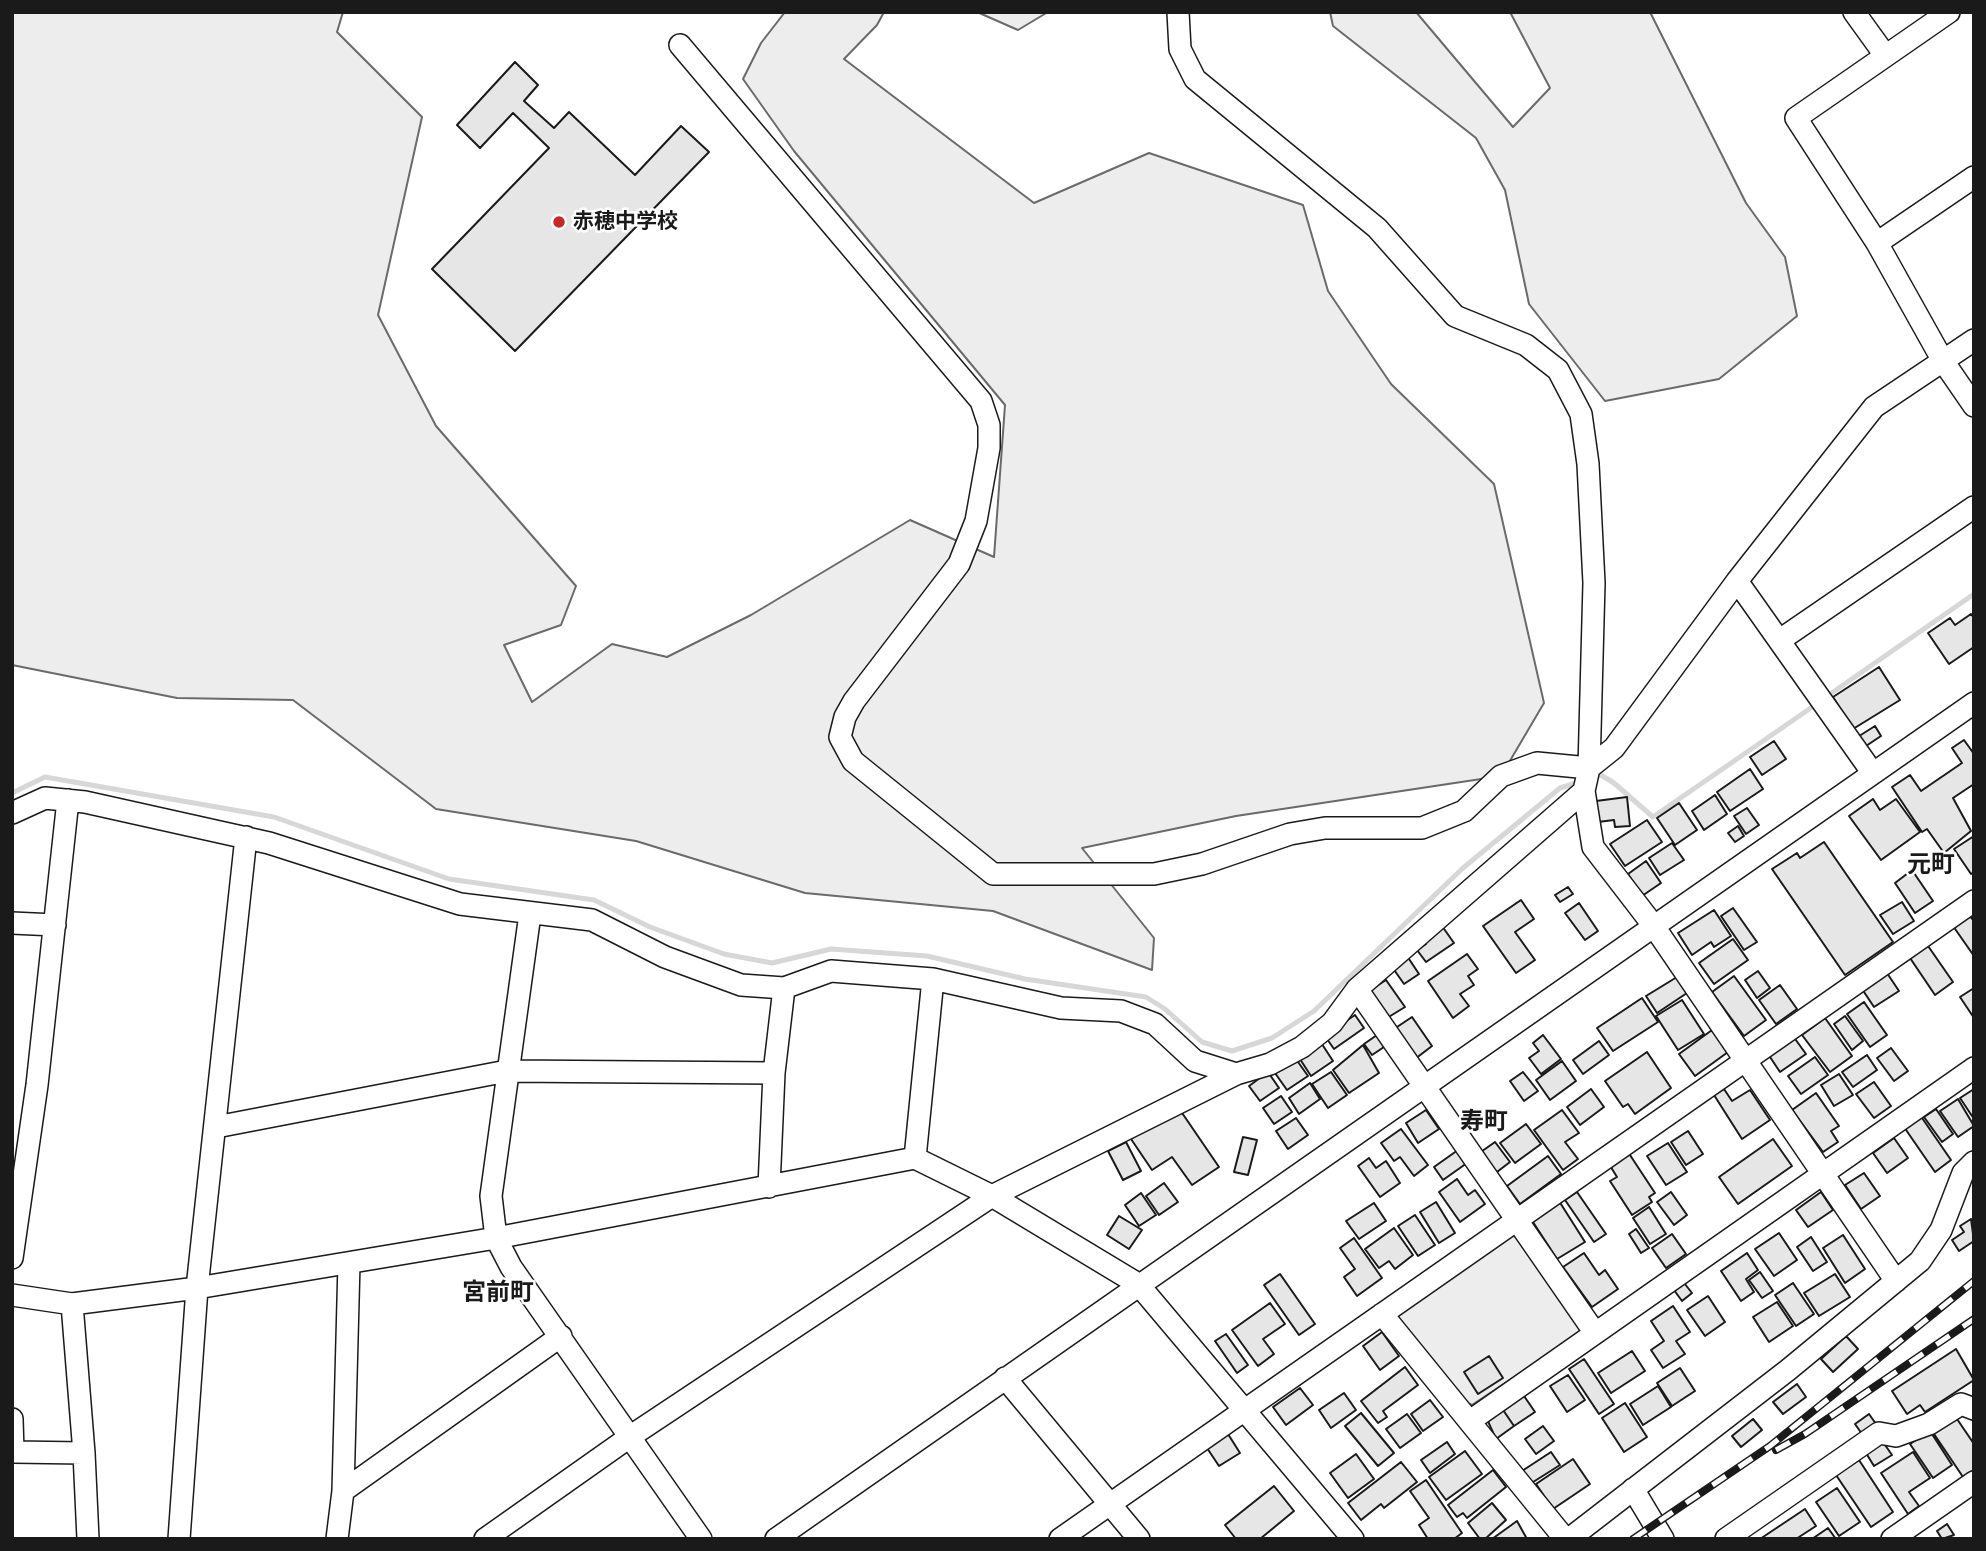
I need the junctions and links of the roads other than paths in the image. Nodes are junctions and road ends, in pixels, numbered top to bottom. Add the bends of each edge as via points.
1 (1178, 12) edge
2 (1854, 12) edge
3 (1949, 12) edge
4 (680, 46) dead end
5 (1885, 55) junction
6 (1974, 177) edge
7 (1877, 243) junction
8 (1974, 340) edge
9 (1943, 361) junction
10 (1974, 406) edge
11 (1974, 507) edge
12 (1737, 581) junction
13 (1780, 640) junction
14 (1974, 703) edge
15 (1589, 768) junction
16 (1872, 772) junction
17 (1584, 791) junction
18 (68, 800) junction
19 (12, 813) edge
20 (246, 837) junction
21 (1974, 901) edge
22 (530, 914) junction
23 (12, 923) edge
24 (55, 925) junction
25 (1653, 925) junction
26 (933, 979) junction
27 (784, 988) junction
28 (1357, 989) junction
29 (1746, 1060) junction
30 (1974, 1068) edge
31 (507, 1071) junction
32 (774, 1073) junction
33 (1236, 1074) junction
34 (1422, 1086) junction
35 (216, 1127) junction
36 (915, 1158) junction
37 (1974, 1162) edge
38 (1823, 1172) junction
39 (769, 1187) junction
40 (992, 1196) junction
41 (1517, 1220) junction
42 (496, 1238) junction
43 (13, 1246) edge
44 (349, 1263) junction
45 (1896, 1281) junction
46 (1138, 1284) junction
47 (197, 1288) junction
48 (12, 1295) edge
49 (72, 1304) junction
50 (1382, 1314) junction
51 (1595, 1333) junction
52 (561, 1336) junction
53 (1005, 1378) junction
54 (1245, 1408) junction
55 (1974, 1409) edge
56 (12, 1419) edge
57 (1470, 1420) junction
58 (631, 1436) junction
59 (84, 1453) junction
60 (1974, 1482) edge
61 (1633, 1489) junction
62 (343, 1491) junction
63 (1111, 1503) junction
64 (88, 1539) edge
65 (179, 1539) edge
66 (337, 1539) edge
67 (485, 1539) edge
68 (701, 1539) edge
69 (776, 1539) edge
70 (1060, 1539) edge
71 (1139, 1539) edge
72 (1353, 1539) edge
73 (1567, 1539) edge
74 (1662, 1539) edge
75 (1726, 1539) edge
76 (1892, 1539) edge

1 - 15 street via 1180,49 1195,79 1377,228 1455,316 1525,345 1558,370 1581,414 1588,464 1594,583
2 - 5 street
3 - 5 street
4 - 15 street via 981,401 989,425 978,511 959,564 854,701 840,737 853,761 909,808 993,874 1154,874 1202,864 1290,834 1325,828 1422,828 1464,811 1501,776 1537,764
5 - 7 street via 1796,118
6 - 7 street
7 - 9 street
8 - 9 street
9 - 10 street
9 - 12 street via 1874,407
11 - 13 street
12 - 13 street
12 - 15 street via 1615,748
13 - 16 street
14 - 16 street
15 - 17 street
16 - 25 street
17 - 25 street via 1593,847
17 - 28 street
18 - 19 street via 45,798
18 - 20 street
18 - 24 street
20 - 22 street via 460,904
20 - 35 street via 222,1030
21 - 29 street
22 - 27 street via 593,920 665,957 741,985
22 - 31 street
23 - 24 street
24 - 43 street
25 - 29 street
25 - 34 street
26 - 27 street via 831,971
26 - 33 street via 1061,1009 1128,1013 1154,1024 1195,1061
26 - 36 street
27 - 32 street
28 - 33 street via 1332,1023 1301,1047 1270,1064
28 - 34 street
29 - 38 street
29 - 41 street
30 - 38 street
31 - 32 street
31 - 35 street
31 - 42 street via 491,1196
32 - 39 street
33 - 40 street
34 - 41 street
34 - 46 street
35 - 47 street
36 - 39 street
36 - 40 street
37 - 45 street via 1963,1173 1941,1230 1920,1261
38 - 45 street
38 - 51 street
39 - 42 street
40 - 46 street
40 - 58 street
41 - 50 street
41 - 51 street
42 - 44 street
42 - 52 street
44 - 47 street
44 - 62 street
45 - 61 street
46 - 53 street
46 - 54 street
47 - 49 street
47 - 65 street
48 - 49 street
49 - 59 street
50 - 54 street
50 - 57 street
51 - 57 street
52 - 58 street
52 - 62 street
53 - 63 street
53 - 69 street
54 - 63 street
54 - 72 street
55 - 75 street via 1961,1404 1929,1424 1896,1436 1879,1433
56 - 59 street via 13,1452
57 - 73 street
58 - 67 street
58 - 68 street
59 - 64 street
60 - 76 street
61 - 73 street
61 - 74 street
62 - 66 street
63 - 70 street
63 - 71 street

